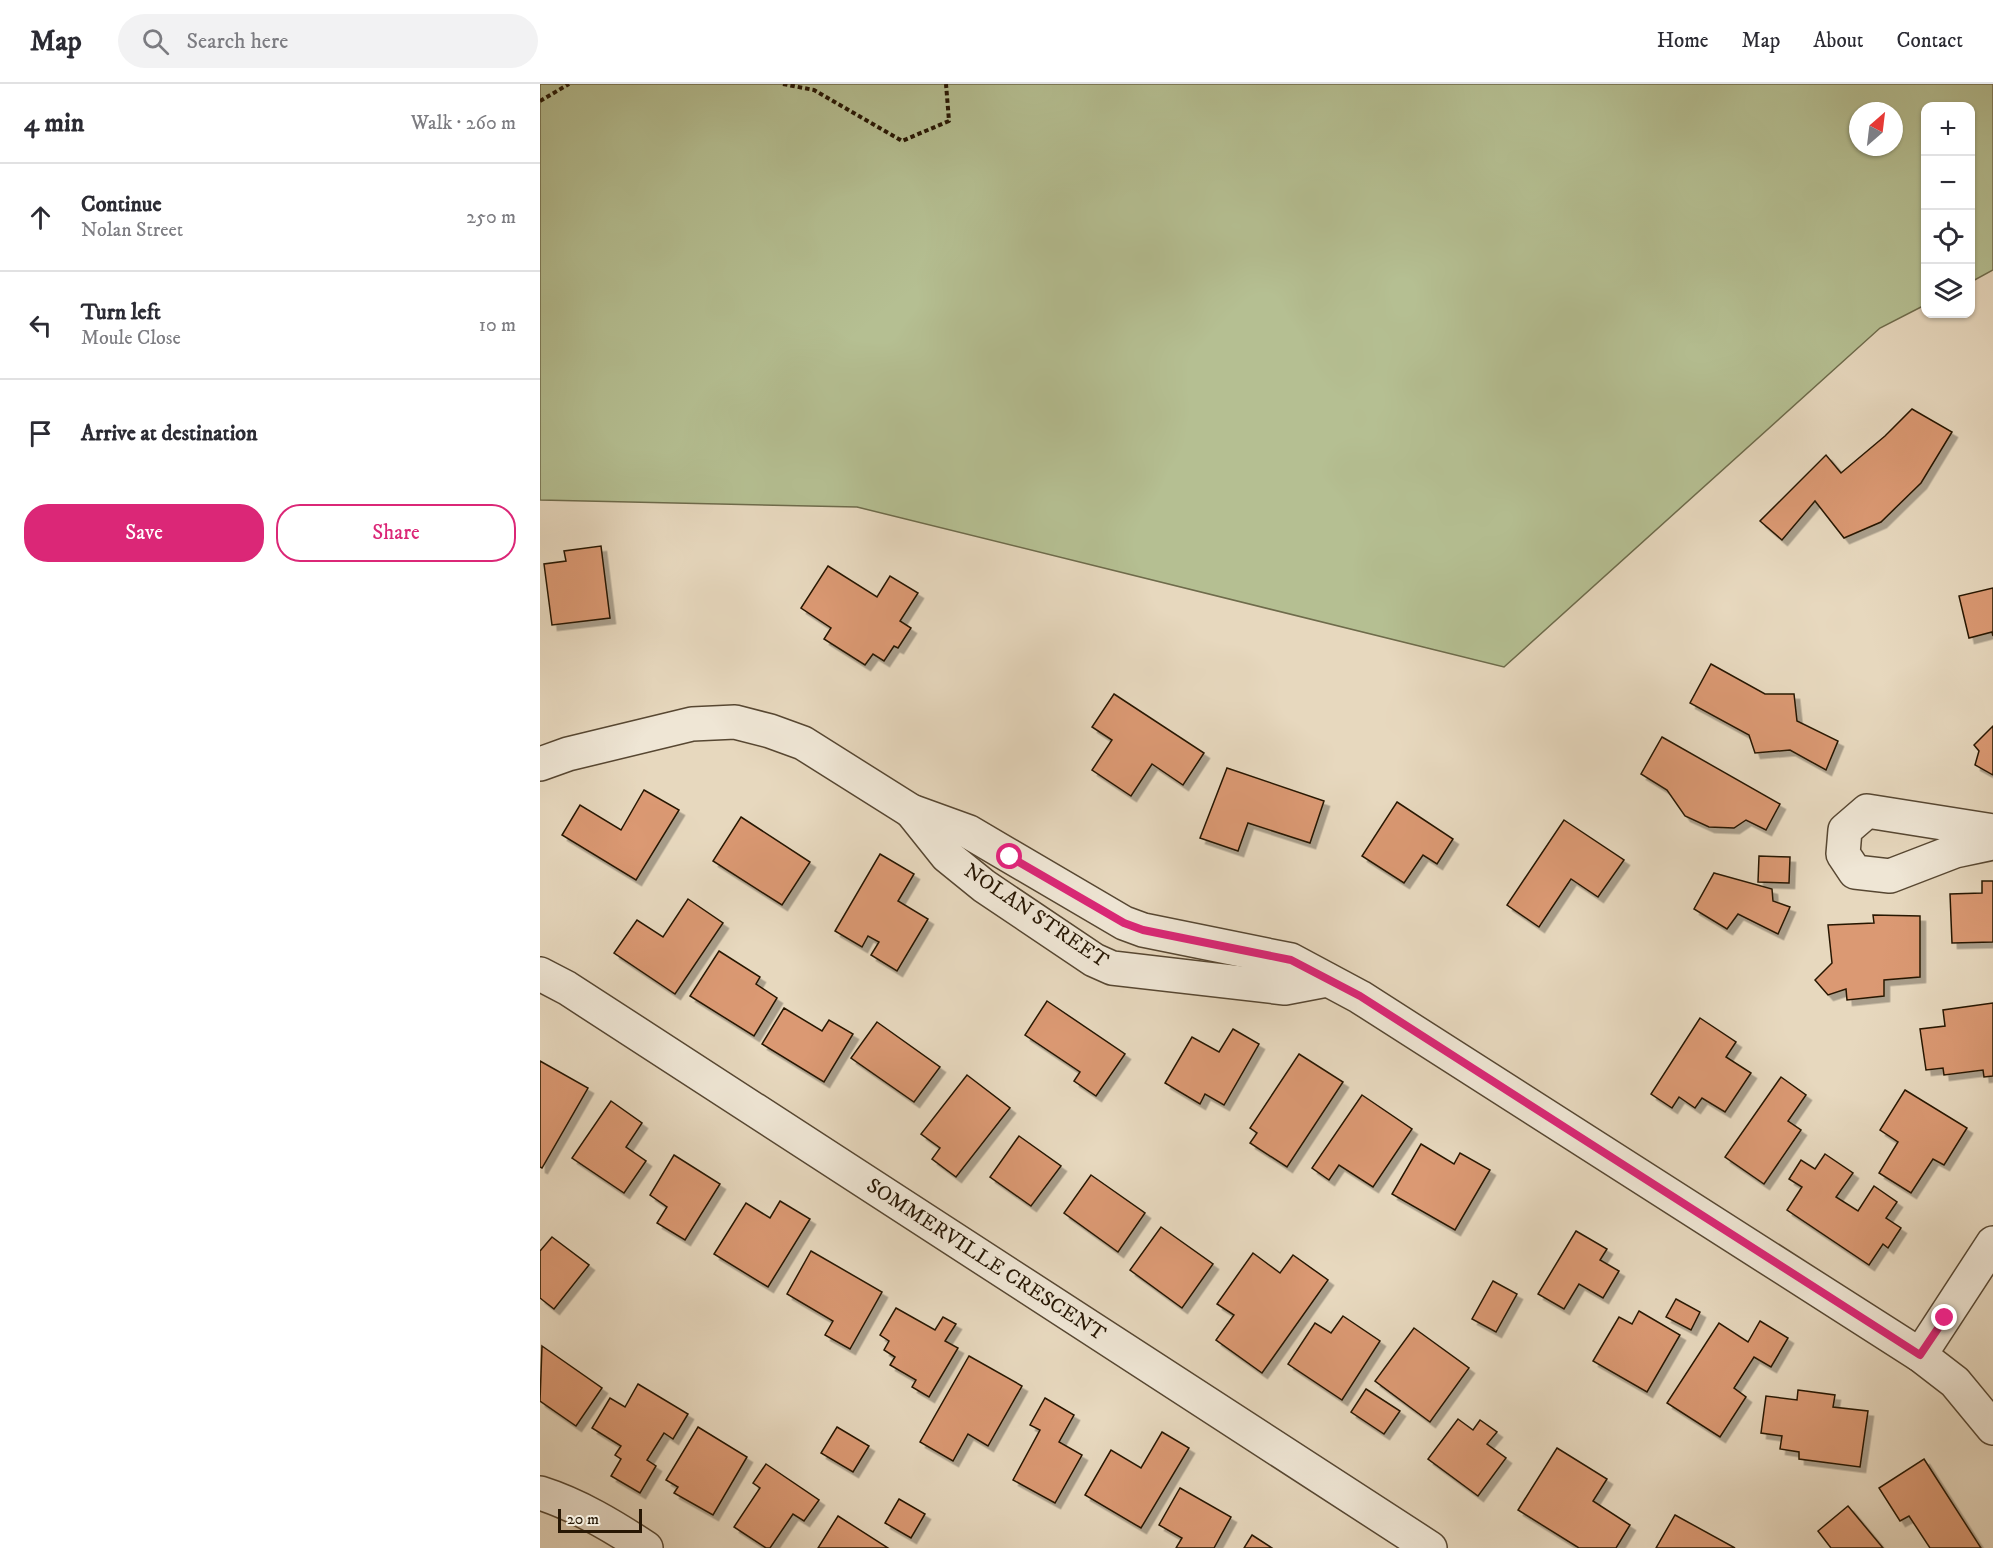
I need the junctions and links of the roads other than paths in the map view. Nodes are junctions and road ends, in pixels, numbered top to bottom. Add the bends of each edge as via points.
1 (540, 764) edge
2 (911, 811) junction
3 (1993, 831) edge
4 (1993, 843) edge
5 (540, 974) edge
6 (1327, 980) junction
7 (1993, 1243) edge
8 (1920, 1355) junction
9 (1993, 1428) edge
10 (540, 1493) edge
11 (646, 1548) edge
12 (1430, 1548) edge

1 - 2 street, NOLAN STREET via 692,724 735,722 803,743
2 - 6 street, NOLAN STREET via 969,832 1124,923 1291,960
2 - 6 street, NOLAN STREET via 947,856 984,886 1112,968 1285,987
3 - 4 street via 1867,812 1845,830 1843,854 1855,872 1890,876 1955,851
5 - 12 street, SOMMERVILLE CRESCENT via 577,994
6 - 8 street, NOLAN STREET via 1360,996
7 - 8 street
8 - 9 street, NOLAN STREET via 1955,1382
10 - 11 street via 612,1525

